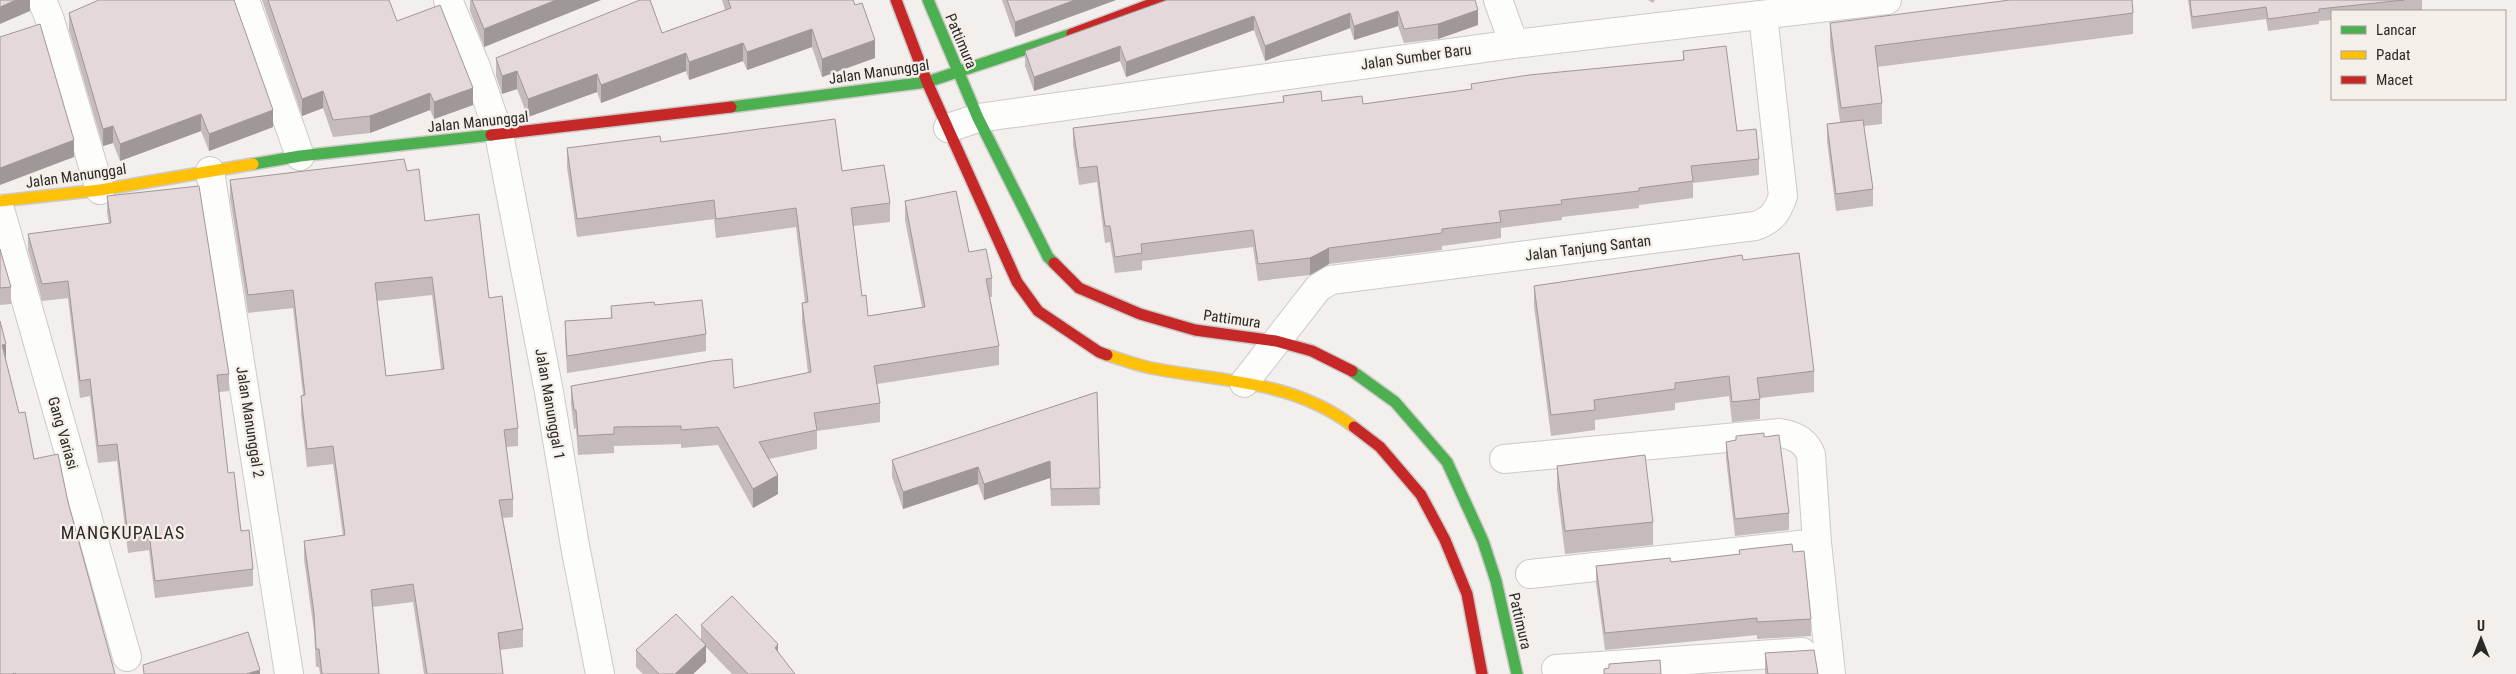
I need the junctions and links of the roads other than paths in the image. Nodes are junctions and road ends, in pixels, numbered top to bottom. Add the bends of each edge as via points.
1 (245, 0) edge
2 (448, 0) edge
3 (896, 0) edge
4 (928, 0) edge
5 (1162, 0) edge
6 (1498, 0) edge
7 (1887, 0) edge
8 (1856, 2) edge
9 (46, 10) edge
10 (77, 10) edge
11 (1763, 15) junction
12 (25, 30) edge
13 (1514, 44) junction
14 (503, 57) edge
15 (476, 67) junction
16 (958, 72) junction
17 (927, 82) junction
18 (978, 118) junction
19 (948, 128) junction
20 (499, 134) junction
21 (300, 156) junction
22 (210, 170) junction
23 (100, 190) junction
24 (0, 201) edge
25 (0, 209) edge
26 (1276, 340) junction
27 (1244, 383) junction
28 (578, 387) edge
29 (549, 392) junction
30 (1504, 459) dead end
31 (1817, 543) junction
32 (1530, 574) dead end
33 (127, 657) dead end
34 (1830, 662) edge
35 (1556, 669) dead end
36 (289, 674) edge
37 (600, 674) edge
38 (1482, 674) edge
39 (1517, 674) edge

1 - 21 street
2 - 15 street, Jalan Manunggal 1
3 - 17 main road
4 - 16 main road, Pattimura
5 - 16 main road, Jalan Manunggal
6 - 13 street
7 - 8 street, Jalan Sumber Baru
8 - 11 street, Jalan Sumber Baru
9 - 10 street
9 - 12 street
9 - 23 street
11 - 13 street, Jalan Sumber Baru
11 - 26 street, Jalan Tanjung Santan via 1783,196 1778,212 1768,221 1755,226 1331,280 1318,288
13 - 18 street, Jalan Sumber Baru
14 - 15 street
15 - 20 street, Jalan Manunggal 1
16 - 17 main road, Jalan Manunggal
16 - 18 main road, Pattimura
17 - 19 main road
17 - 20 main road, Jalan Manunggal
18 - 19 street, Jalan Sumber Baru
18 - 26 main road, Pattimura via 1048,257 1079,288 1140,314 1196,330
19 - 27 main road via 1017,282 1038,311 1099,352 1150,368
20 - 21 main road, Jalan Manunggal
20 - 29 street, Jalan Manunggal 1
21 - 22 main road, Jalan Manunggal
22 - 23 main road, Jalan Manunggal
22 - 36 street, Jalan Manunggal 2
23 - 24 main road, Jalan Manunggal
25 - 33 street, Gang Variasi
26 - 27 street, Jalan Tanjung Santan
26 - 39 main road, Pattimura via 1312,351 1344,366 1395,402 1448,462 1483,542 1496,581
27 - 38 main road via 1296,394 1337,414 1380,447 1420,494 1445,540 1467,594
28 - 29 street
29 - 37 street, Jalan Manunggal 1
30 - 31 street via 1789,434 1804,444 1811,455
31 - 32 street
31 - 34 street
34 - 35 street

